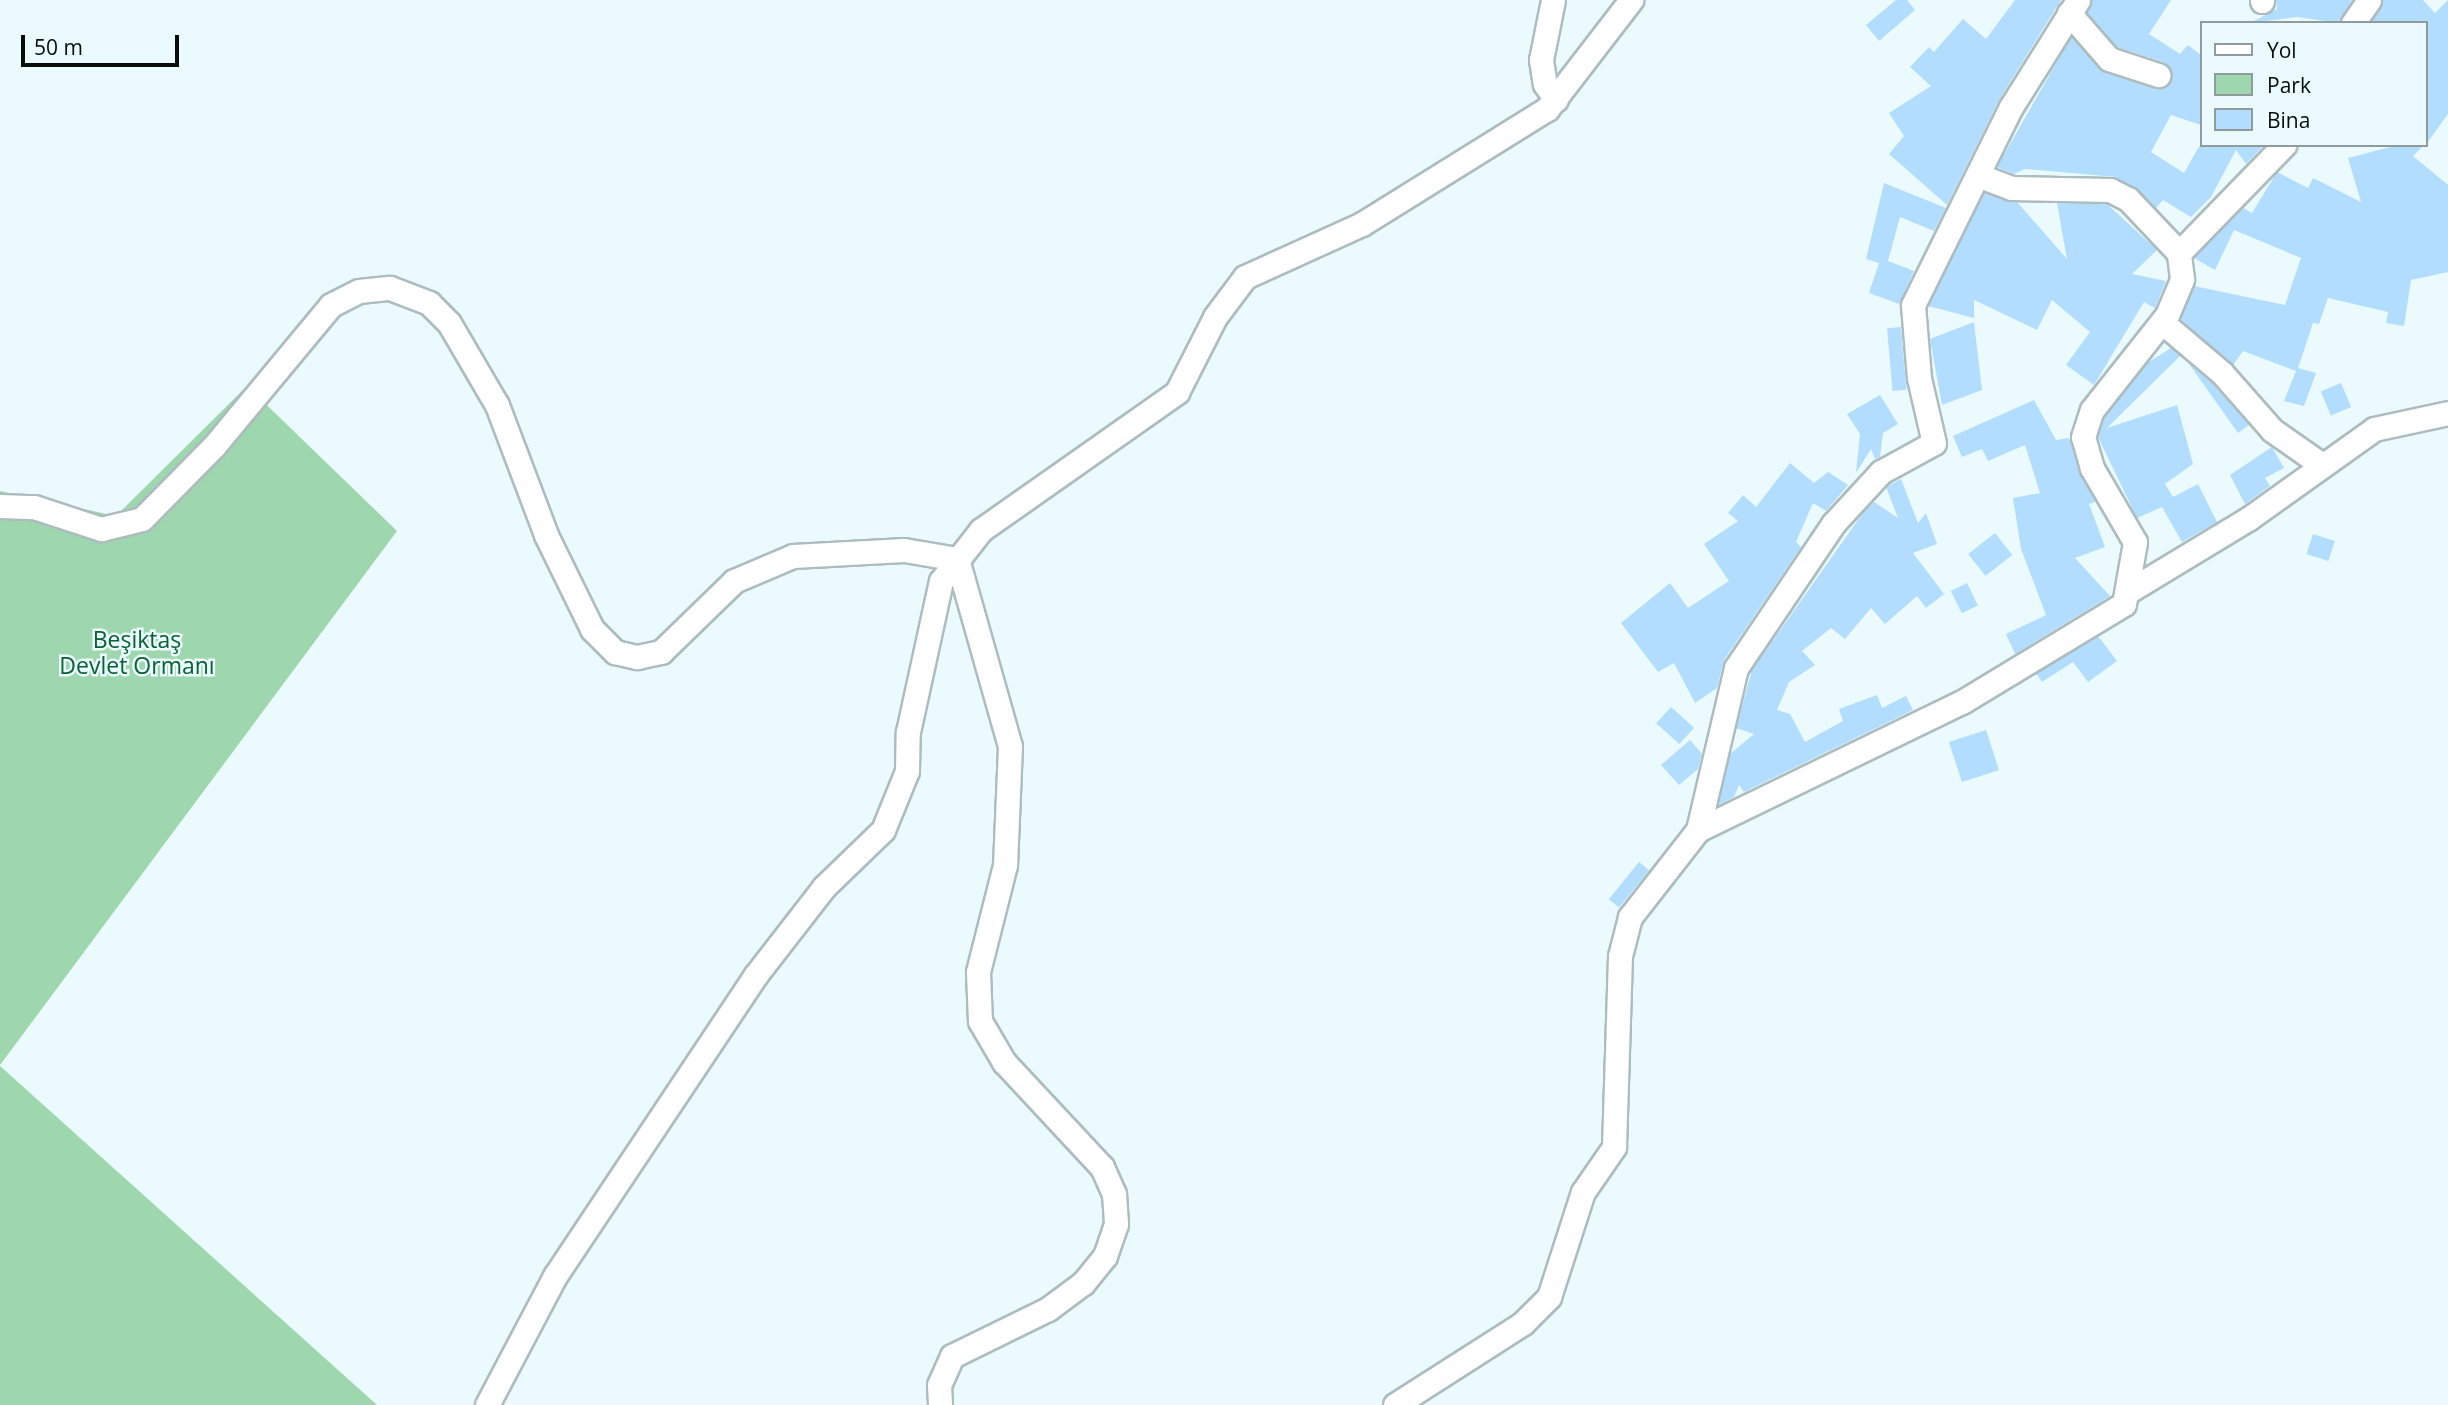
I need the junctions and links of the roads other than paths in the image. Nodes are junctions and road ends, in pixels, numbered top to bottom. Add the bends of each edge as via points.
1 (1553, 0) edge
2 (1631, 0) edge
3 (2369, 0) edge
4 (2073, 6) edge
5 (2354, 21) edge
6 (2158, 75) dead end
7 (1556, 100) junction
8 (2282, 147) edge
9 (1980, 176) junction
10 (2179, 253) junction
11 (2163, 323) junction
12 (2448, 413) edge
13 (2322, 465) junction
14 (0, 506) edge
15 (957, 559) junction
16 (2129, 591) junction
17 (1698, 830) junction
18 (487, 1405) edge
19 (940, 1405) edge
20 (1395, 1405) edge

1 - 7 street via 1541,60 1545,84
2 - 7 street
3 - 5 street
4 - 6 street via 2109,59
4 - 9 street via 2011,107
7 - 15 street via 1362,224 1245,277 1215,317 1177,392 981,530
8 - 10 street
9 - 10 street via 2011,188 2110,190 2128,199
9 - 17 street via 1913,305 1919,377 1934,443 1881,472 1833,524 1737,668
10 - 11 street via 2182,279
11 - 13 street via 2222,373 2272,430
11 - 16 street via 2092,410 2083,437 2099,488 2135,542
12 - 13 street via 2374,429
13 - 16 street via 2166,573
14 - 15 street via 34,507 100,529 142,519 215,446 331,305 359,291 390,288 429,303 449,323 497,405 546,535 592,629 615,652 637,657 661,652 734,581 793,556 904,550
15 - 18 street via 941,581 908,732 906,771 883,830 824,887 755,976 555,1276
15 - 19 street via 1010,746 1005,865 978,972 980,1021 1004,1062 1102,1167 1116,1209 1112,1241 1096,1270 1048,1309 952,1356 939,1385
16 - 17 street via 2124,604 1962,702
17 - 20 street via 1643,895 1624,935 1614,1147 1583,1192 1549,1297 1523,1323

